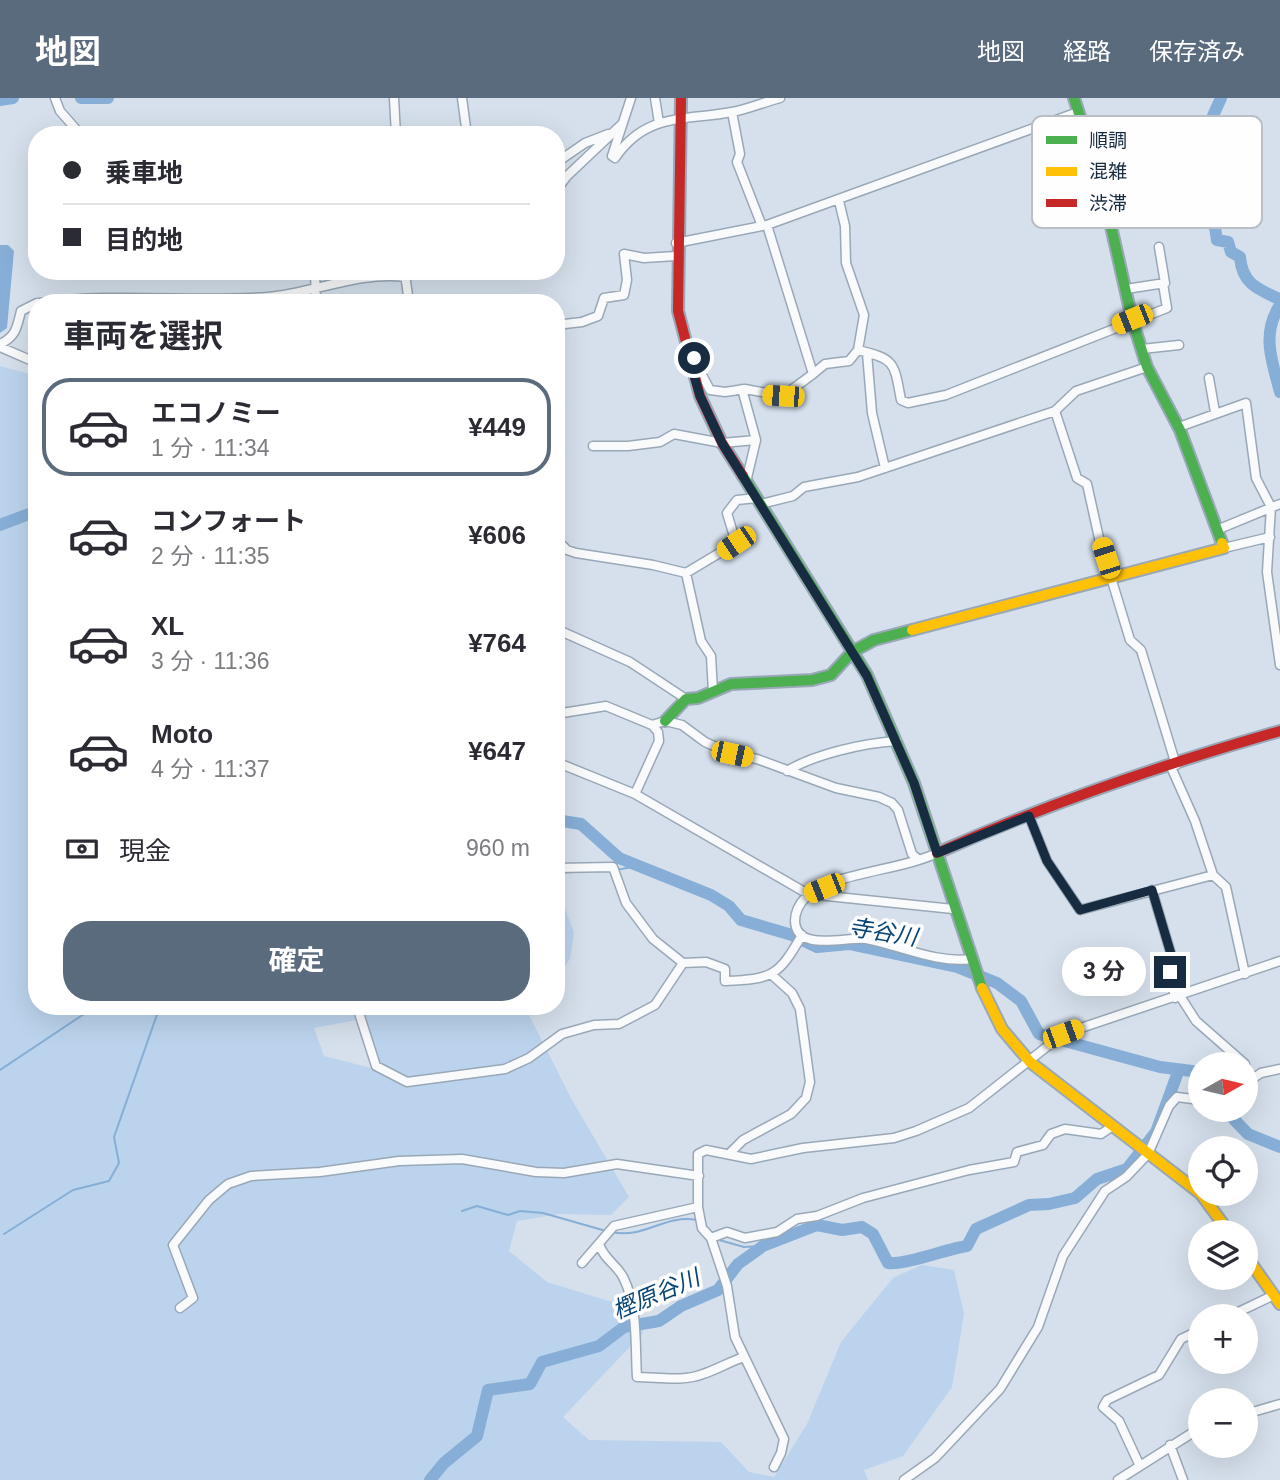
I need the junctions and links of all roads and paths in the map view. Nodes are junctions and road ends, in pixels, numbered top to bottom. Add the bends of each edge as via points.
1 (394, 98) edge
2 (462, 98) edge
3 (631, 98) edge
4 (654, 98) edge
5 (681, 98) edge
6 (1074, 98) edge
7 (55, 99) edge
8 (776, 99) edge
9 (732, 112) junction
10 (1077, 112) junction
11 (1066, 116) edge
12 (1078, 116) edge
13 (680, 119) junction
14 (659, 123) junction
15 (624, 124) junction
16 (73, 126) edge
17 (396, 126) edge
18 (466, 126) edge
19 (1032, 129) edge
20 (608, 134) junction
21 (565, 157) edge
22 (565, 179) edge
23 (839, 201) junction
24 (764, 226) junction
25 (1112, 228) edge
26 (676, 243) junction
27 (1159, 247) dead end
28 (676, 256) junction
29 (315, 280) edge
30 (360, 280) edge
31 (1163, 284) junction
32 (315, 289) junction
33 (1126, 289) junction
34 (278, 294) edge
35 (315, 294) edge
36 (28, 308) edge
37 (1132, 319) junction
38 (565, 324) edge
39 (0, 345) edge
40 (1179, 345) dead end
41 (1142, 349) junction
42 (858, 351) junction
43 (867, 353) junction
44 (688, 355) junction
45 (28, 359) edge
46 (1147, 367) junction
47 (813, 374) junction
48 (1209, 378) dead end
49 (742, 389) junction
50 (1055, 411) junction
51 (1214, 412) junction
52 (1179, 427) junction
53 (756, 440) junction
54 (722, 443) junction
55 (593, 446) dead end
56 (885, 468) junction
57 (746, 482) junction
58 (759, 501) junction
59 (1280, 504) edge
60 (1270, 507) junction
61 (1219, 529) junction
62 (1270, 537) junction
63 (1224, 548) junction
64 (565, 549) edge
65 (686, 573) junction
66 (1112, 577) junction
67 (565, 633) edge
68 (852, 652) junction
69 (1280, 665) edge
70 (713, 692) junction
71 (687, 699) junction
72 (565, 713) edge
73 (665, 721) junction
74 (652, 725) junction
75 (1280, 731) edge
76 (897, 741) junction
77 (565, 766) edge
78 (1173, 766) junction
79 (787, 771) junction
80 (635, 794) junction
81 (1029, 816) junction
82 (937, 853) junction
83 (918, 859) junction
84 (565, 868) edge
85 (1213, 874) junction
86 (1152, 890) junction
87 (808, 894) junction
88 (953, 909) junction
89 (800, 939) junction
90 (1280, 961) edge
91 (683, 963) junction
92 (972, 963) junction
93 (1245, 974) junction
94 (772, 975) junction
95 (1178, 997) junction
96 (360, 1015) edge
97 (1231, 1052) edge
98 (1030, 1062) junction
99 (1280, 1069) edge
100 (1258, 1071) edge
101 (1261, 1073) junction
102 (1258, 1075) edge
103 (1188, 1098) edge
104 (1113, 1126) junction
105 (1144, 1151) junction
106 (729, 1154) junction
107 (699, 1176) junction
108 (698, 1207) junction
109 (1220, 1220) edge
110 (715, 1236) junction
111 (599, 1244) junction
112 (582, 1263) dead end
113 (1258, 1273) edge
114 (1277, 1299) edge
115 (1258, 1306) edge
116 (180, 1308) dead end
117 (1188, 1336) edge
118 (744, 1357) junction
119 (1280, 1404) edge
120 (1258, 1410) edge
121 (1188, 1435) edge
122 (1170, 1445) junction
123 (1139, 1464) junction
124 (774, 1467) dead end
125 (904, 1480) edge
126 (1118, 1480) edge
127 (1183, 1480) edge

1 - 17 street
2 - 18 street
3 - 15 street
4 - 14 street
5 - 13 street
6 - 10 street
7 - 16 street
8 - 9 street
9 - 13 street
9 - 24 street via 740,154 737,162
10 - 11 street
10 - 12 street
13 - 14 street
13 - 26 street
14 - 15 street via 632,137 615,158
15 - 20 street
19 - 23 street
20 - 21 street
20 - 22 street
23 - 24 street
23 - 42 street via 846,263 864,315
24 - 26 street
24 - 47 street
25 - 33 street
26 - 28 street
27 - 31 street
28 - 38 street via 624,254 624,295 604,298 598,316
28 - 44 street via 678,312
29 - 32 street
30 - 32 street
31 - 33 street
31 - 37 street via 1167,307
32 - 34 street
32 - 35 street
33 - 37 street
36 - 39 street via 21,311 10,340
37 - 41 street
37 - 43 street via 946,395 908,404 901,400 890,359
39 - 45 street
40 - 41 street
41 - 46 street
42 - 43 street
42 - 47 street via 849,361 825,364
43 - 56 street via 872,413
44 - 49 street via 710,390
44 - 54 street via 700,396
46 - 50 street via 1076,391
46 - 52 street
47 - 49 street via 783,396
48 - 51 street
49 - 53 street
50 - 56 street
50 - 66 street via 1077,478 1087,484
51 - 52 street
51 - 60 street via 1246,403 1255,478
52 - 61 street
53 - 54 street
53 - 57 street
54 - 55 street via 674,434 660,442
54 - 57 street
56 - 58 street via 804,487 793,496
57 - 58 street
58 - 65 street via 737,500 727,513 736,543
58 - 68 street
59 - 60 street
60 - 61 street
60 - 62 street
61 - 63 street
62 - 63 street
62 - 69 street via 1267,572
63 - 66 street
64 - 65 street
65 - 70 street via 701,641 711,656
66 - 68 street via 874,640
66 - 78 street via 1130,640 1141,650
67 - 71 street via 630,662
68 - 70 street via 831,675 731,684
68 - 76 street
70 - 71 street
71 - 73 street
72 - 74 street via 606,706
73 - 74 street
73 - 79 street via 682,725 732,754
74 - 80 street via 659,741
75 - 78 street
76 - 79 street via 803,761
76 - 82 street
77 - 80 street
78 - 81 street
78 - 85 street
79 - 83 street via 892,803
80 - 87 street
81 - 82 street
81 - 86 street via 1047,861 1080,910
82 - 83 street
82 - 88 street
83 - 87 street
84 - 91 street via 614,870 626,903 653,939
85 - 86 street
85 - 93 street via 1226,887
86 - 95 street
87 - 88 street
87 - 89 street via 797,907
88 - 92 street
89 - 92 street via 865,939
89 - 94 street
90 - 93 street
91 - 94 street via 706,962 725,969 725,981
91 - 96 street via 655,1005 619,1024 562,1034 505,1069 407,1082 376,1066
92 - 98 street via 1002,1029
93 - 95 street
94 - 106 street via 792,993 800,1009 810,1082 806,1098 791,1114 743,1140
95 - 97 street via 1196,1021
95 - 98 street via 1063,1034
98 - 104 street
98 - 106 street via 969,1108 894,1138 774,1156
99 - 101 street
100 - 101 street
101 - 102 street
103 - 105 street via 1177,1097 1169,1106
104 - 105 street
104 - 110 street via 1101,1134 1065,1129 1051,1134 1043,1145 1017,1152 1014,1162 863,1198 797,1219 777,1232 745,1238
105 - 109 street via 1201,1194
105 - 125 street via 1126,1177 1105,1191 1063,1256 1038,1327 1000,1389 935,1458
106 - 107 street via 706,1150 698,1154
107 - 108 street
107 - 116 street via 617,1164 564,1173 536,1172 462,1159 251,1176 228,1184 209,1200 173,1245 193,1298
108 - 110 street via 701,1224
108 - 111 street via 632,1220 607,1231
110 - 118 street via 735,1337
111 - 112 street
111 - 118 street via 623,1276 631,1297 637,1377 703,1375
113 - 114 street
114 - 115 street
117 - 123 street via 1181,1339 1159,1374 1107,1400 1103,1407 1119,1421
118 - 124 street via 784,1438
119 - 120 street
121 - 122 street
122 - 123 street
122 - 127 street
123 - 126 street

